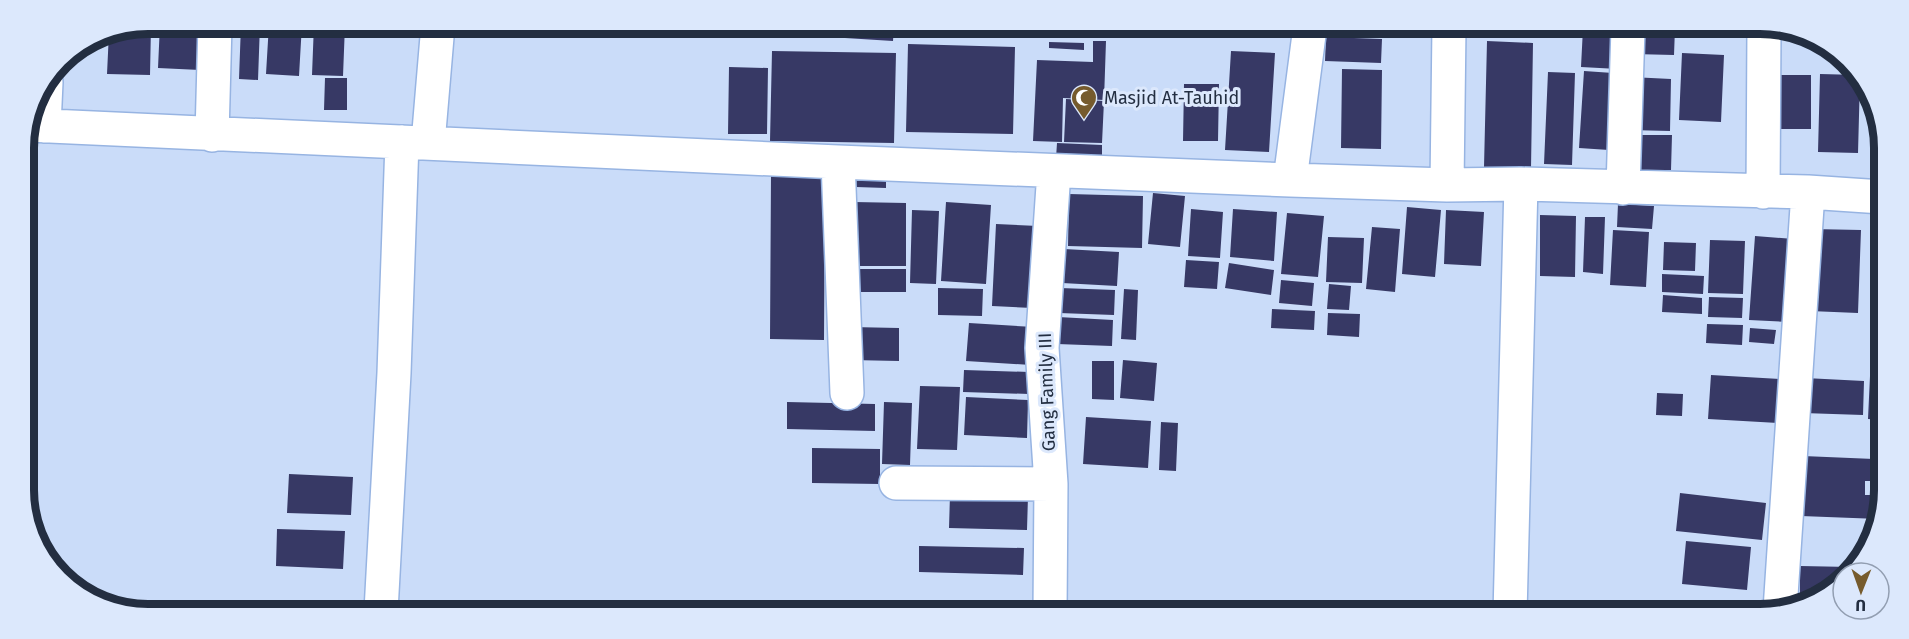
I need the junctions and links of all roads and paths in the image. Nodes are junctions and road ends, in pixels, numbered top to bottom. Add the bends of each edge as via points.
1 (1309, 34) edge
2 (1449, 34) edge
3 (1628, 34) edge
4 (1764, 34) edge
5 (215, 35) edge
6 (436, 35) edge
7 (36, 126) edge
8 (212, 135) junction
9 (415, 143) junction
10 (838, 162) junction
11 (1054, 171) junction
12 (1290, 180) junction
13 (1521, 184) junction
14 (1447, 185) junction
15 (1623, 188) junction
16 (1763, 192) junction
17 (1808, 192) junction
18 (1874, 196) edge
19 (847, 393) dead end
20 (896, 483) dead end
21 (1051, 484) junction
22 (1780, 603) edge
23 (381, 604) edge
24 (1050, 604) edge
25 (1510, 604) edge

1 - 12 street
2 - 14 street
3 - 15 street
4 - 16 street
5 - 8 street
6 - 9 street
7 - 8 street
8 - 9 street
9 - 10 street
9 - 23 street via 394,373
10 - 11 street
10 - 19 street
11 - 12 street
11 - 21 street, Gang Family III via 1042,348
12 - 14 street
13 - 14 street
13 - 15 street
13 - 25 street
15 - 16 street
16 - 17 street
17 - 18 street
17 - 22 street
20 - 21 street
21 - 24 street, Gang Family III

